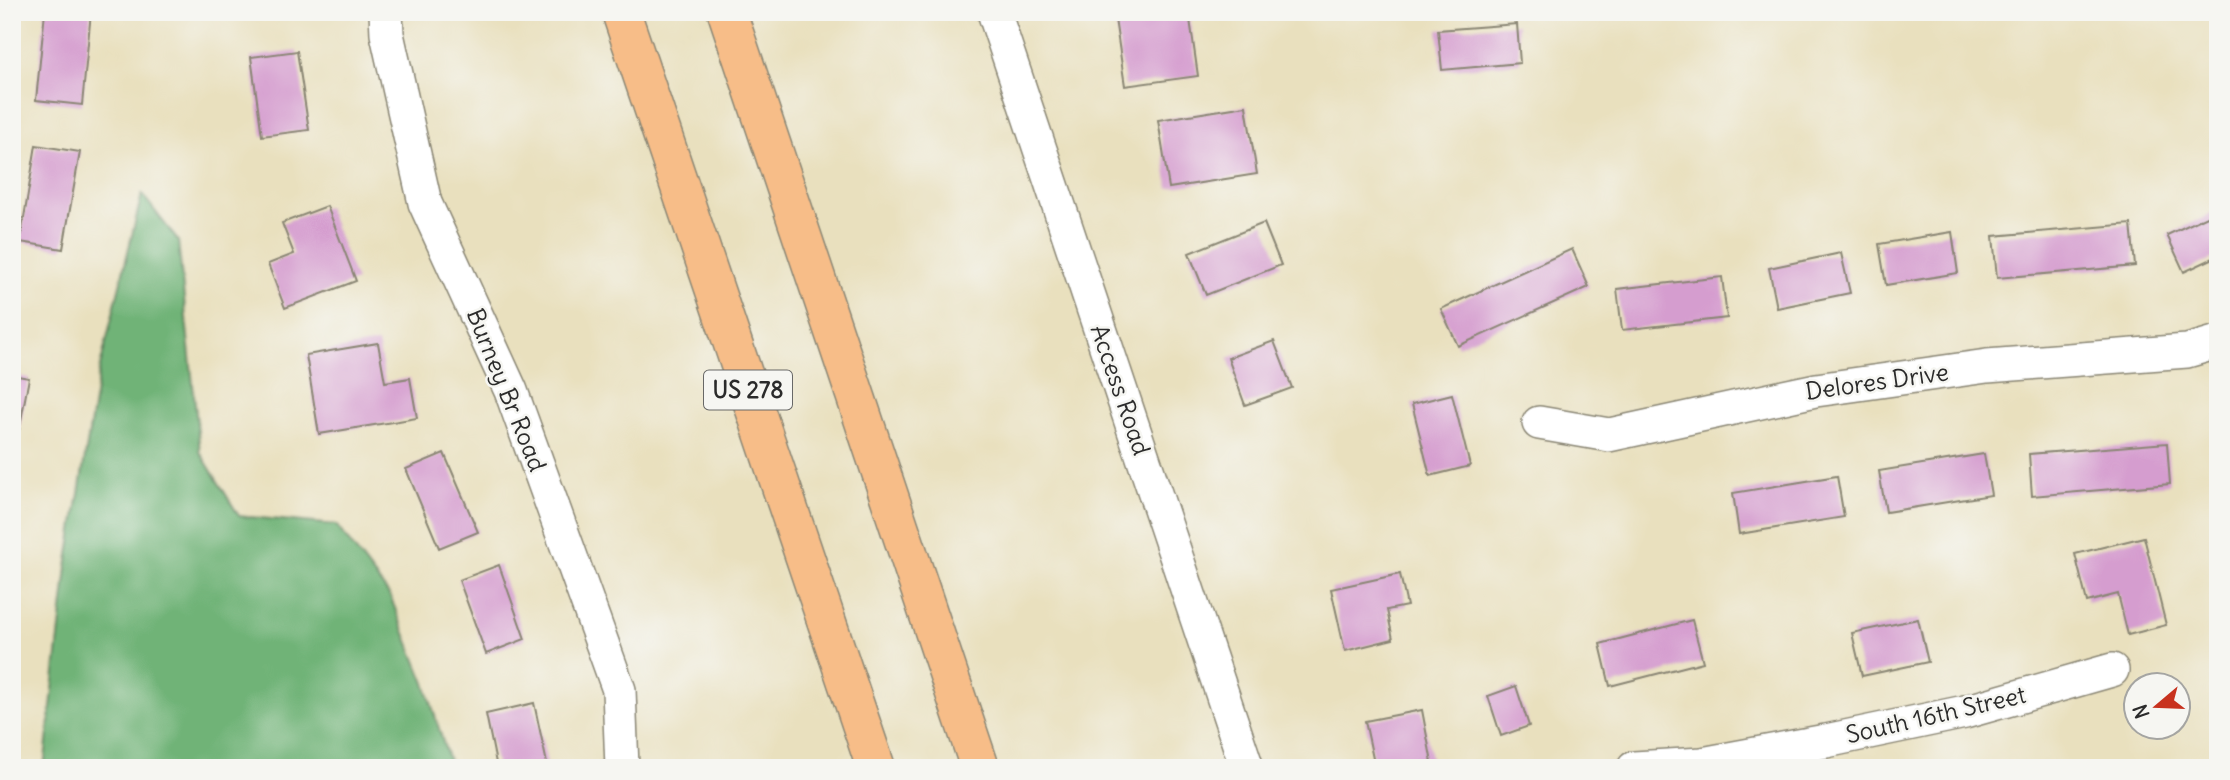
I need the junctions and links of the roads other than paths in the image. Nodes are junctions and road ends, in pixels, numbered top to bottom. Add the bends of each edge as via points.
1 (386, 12) edge
2 (621, 12) edge
3 (727, 12) edge
4 (994, 12) edge
5 (2218, 342) edge
6 (1539, 423) dead end
7 (2112, 670) dead end
8 (622, 768) edge
9 (876, 768) edge
10 (980, 768) edge
11 (1247, 768) edge
12 (1634, 768) edge

1 - 8 street, Burney Br Road via 425,203 511,391 618,690
2 - 9 highway, US 278
3 - 10 highway
4 - 11 street, Access Road
5 - 6 street, Delores Drive via 2187,351 1987,366 1816,390 1609,435
7 - 12 street, South 16th Street via 1965,712 1702,764

